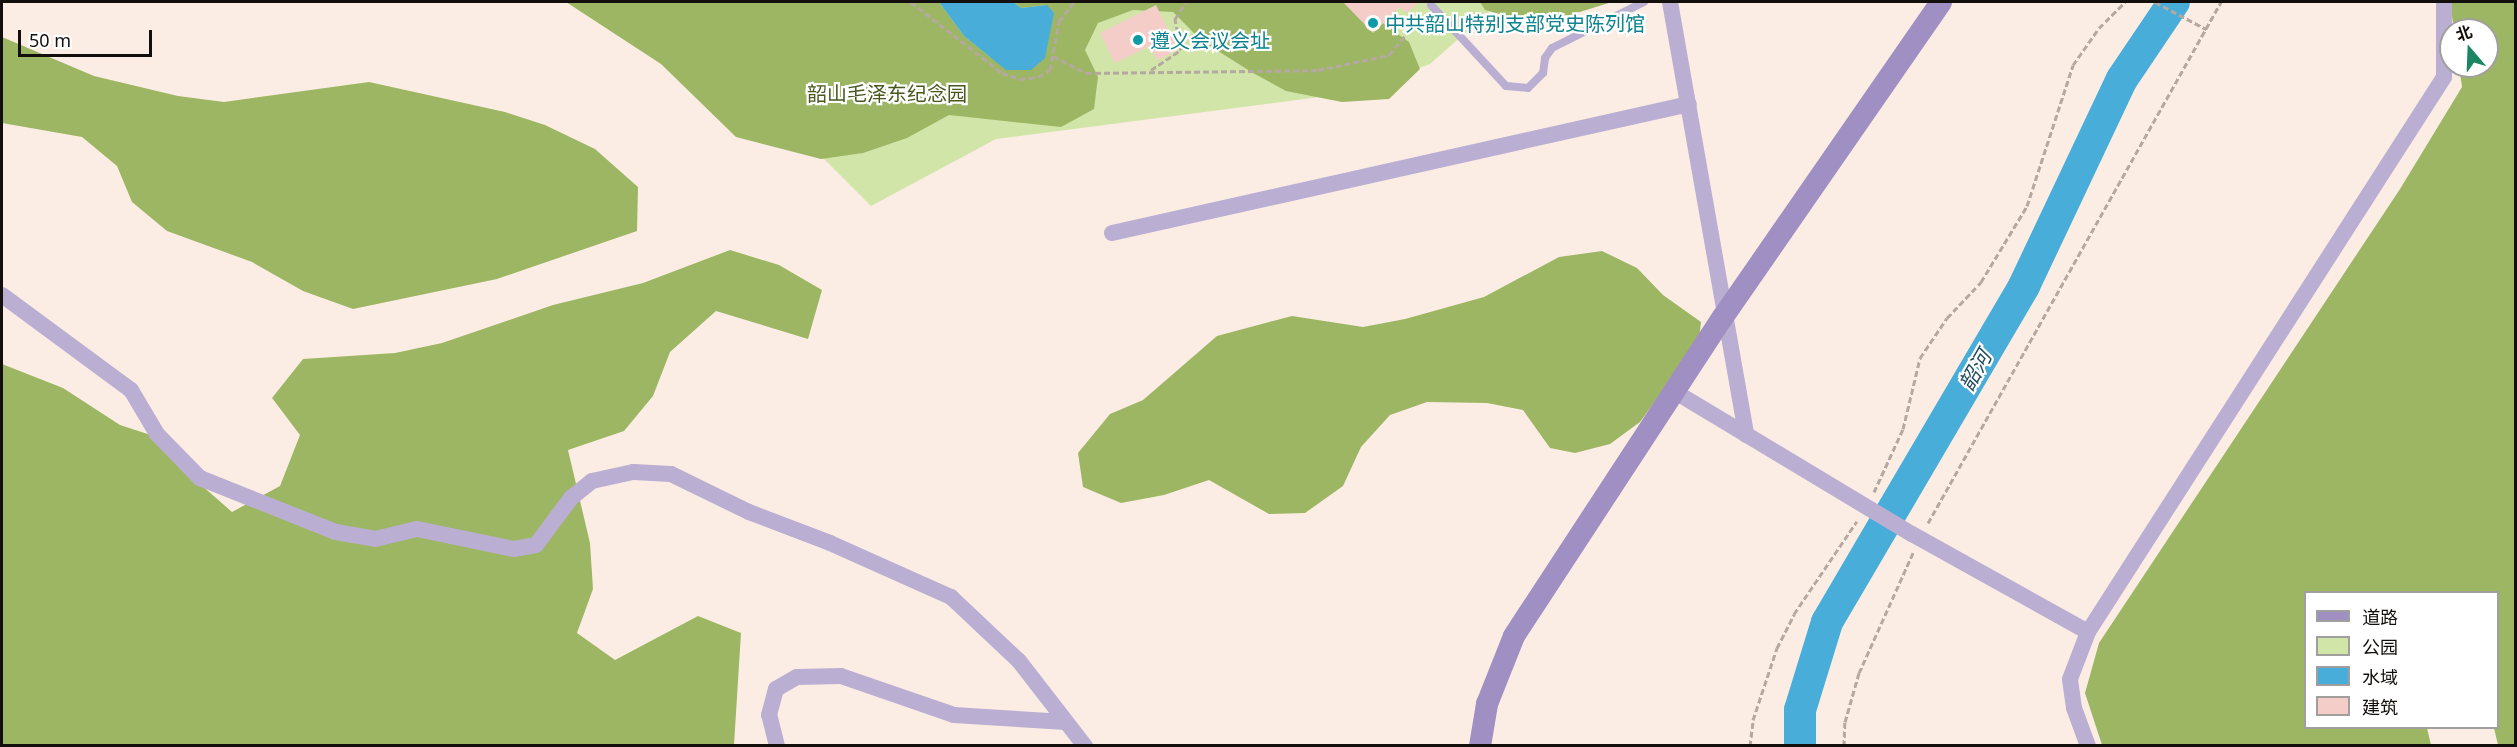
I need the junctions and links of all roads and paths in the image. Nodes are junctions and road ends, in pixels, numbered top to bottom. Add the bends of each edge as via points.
1 (911, 2) edge
2 (1074, 2) edge
3 (1186, 2) edge
4 (1644, 2) edge
5 (1670, 2) edge
6 (1941, 2) edge
7 (2125, 2) edge
8 (2155, 2) edge
9 (2221, 2) edge
10 (2444, 2) edge
11 (1431, 5) joint
12 (2206, 29) junction
13 (1053, 56) junction
14 (1150, 70) junction
15 (1689, 104) junction
16 (1112, 233) dead end
17 (2, 295) edge
18 (1723, 317) junction
19 (1677, 393) junction
20 (1746, 435) junction
21 (1870, 508) junction
22 (1916, 536) junction
23 (2088, 632) junction
24 (1066, 722) junction
25 (777, 746) edge
26 (1085, 746) edge
27 (1480, 746) edge
28 (1750, 746) edge
29 (1844, 746) edge
30 (2088, 746) edge

1 - 13 path via 1002,73 1020,79 1038,77 1050,70
2 - 13 path via 1059,21
3 - 14 path via 1175,19 1181,50
4 - 11 lane via 1552,48 1545,58 1543,73 1528,88 1506,86
5 - 15 street
6 - 18 main road
7 - 21 path via 2099,28 2073,65 2027,206 1981,282 1947,318 1920,358 1903,429
8 - 12 path
9 - 12 path
10 - 23 street via 2444,77
11 - 14 path via 1389,55 1348,65 1289,72
12 - 22 path
13 - 14 path via 1086,73
15 - 16 street
15 - 18 street
17 - 24 street via 131,390 156,435 200,478 336,532 375,539 417,530 513,549 536,545 571,498 592,481 633,472 672,474 749,512 951,597 1019,661
18 - 19 main road
18 - 20 street
19 - 20 street
19 - 27 main road via 1514,636 1487,704
20 - 21 street
21 - 22 street
21 - 28 path via 1794,614 1777,648 1753,720
22 - 23 street
22 - 29 path via 1859,673 1845,722
23 - 30 street via 2070,679 2074,708
24 - 25 street via 954,715 841,676 797,677 776,689 771,706 769,715
24 - 26 street

